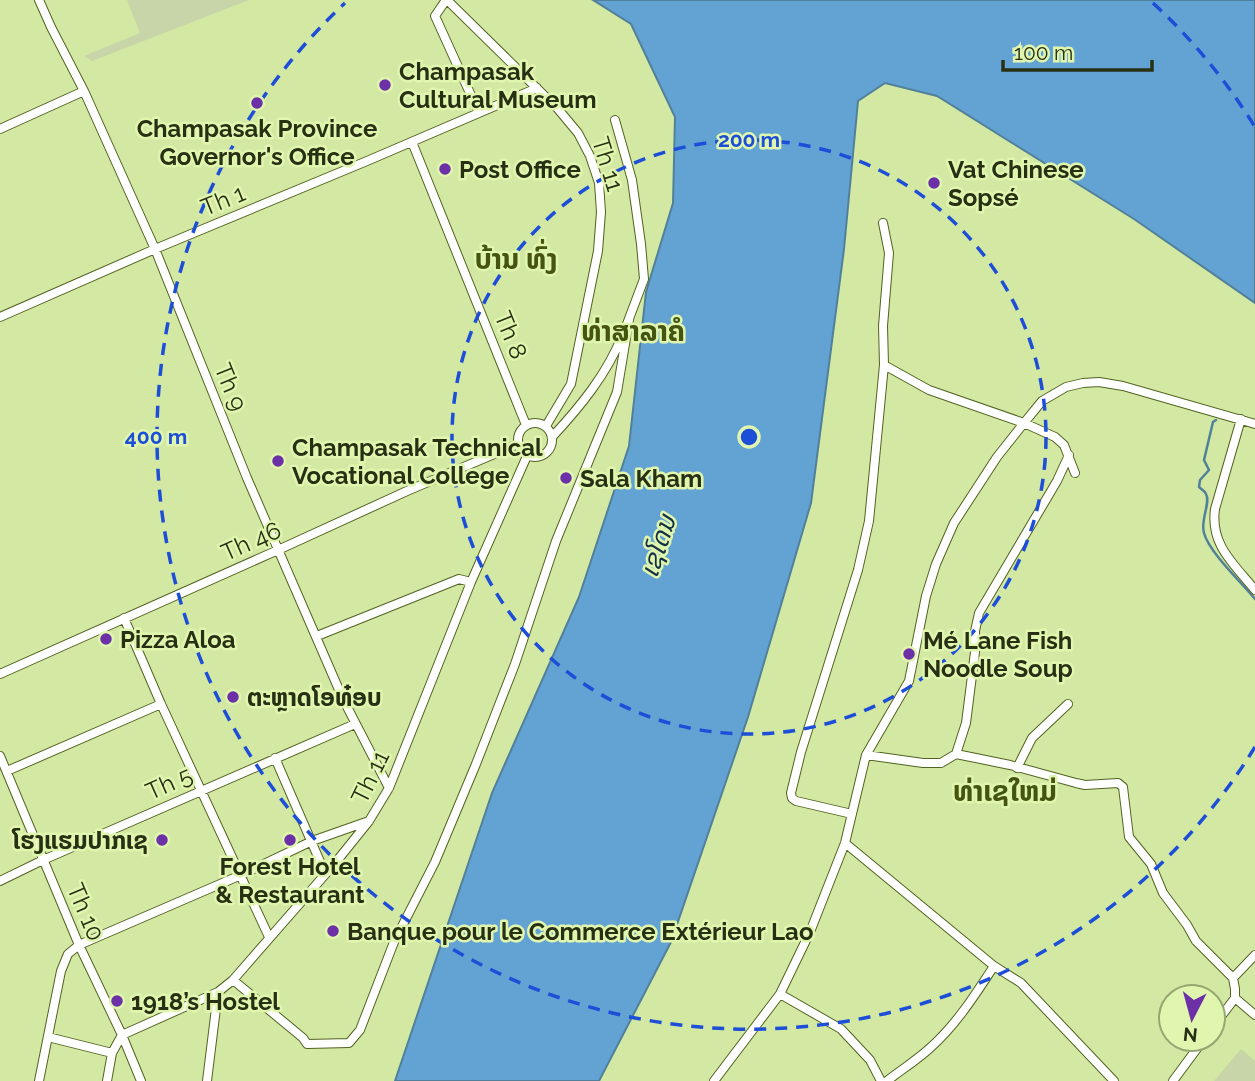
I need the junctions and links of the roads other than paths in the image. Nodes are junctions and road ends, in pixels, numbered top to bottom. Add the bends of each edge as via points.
1 (39, 0) edge
2 (446, 0) edge
3 (537, 88) junction
4 (84, 91) junction
5 (479, 113) junction
6 (615, 120) dead end
7 (0, 129) edge
8 (412, 142) junction
9 (883, 223) dead end
10 (155, 249) junction
11 (0, 317) edge
12 (629, 320) junction
13 (884, 365) junction
14 (1241, 419) junction
15 (1024, 423) junction
16 (1255, 424) edge
17 (526, 425) junction
18 (545, 426) junction
19 (552, 437) junction
20 (518, 444) junction
21 (1069, 455) junction
22 (527, 456) junction
23 (1075, 473) dead end
24 (278, 550) junction
25 (471, 582) junction
26 (1255, 590) edge
27 (124, 618) junction
28 (317, 636) junction
29 (0, 674) edge
30 (161, 704) junction
31 (1068, 704) dead end
32 (355, 724) junction
33 (956, 754) junction
34 (866, 755) junction
35 (0, 756) edge
36 (275, 758) junction
37 (1017, 768) junction
38 (7, 771) junction
39 (389, 788) junction
40 (201, 790) junction
41 (852, 814) junction
42 (369, 821) junction
43 (312, 841) junction
44 (845, 843) junction
45 (43, 860) junction
46 (326, 873) junction
47 (241, 875) junction
48 (0, 881) edge
49 (269, 937) junction
50 (79, 945) junction
51 (1255, 955) edge
52 (994, 966) junction
53 (1233, 978) junction
54 (233, 980) junction
55 (218, 992) junction
56 (780, 995) junction
57 (1235, 998) junction
58 (1227, 1009) edge
59 (1255, 1016) edge
60 (122, 1035) junction
61 (48, 1037) junction
62 (112, 1053) junction
63 (1193, 1053) edge
64 (38, 1081) edge
65 (107, 1081) edge
66 (141, 1081) edge
67 (207, 1081) edge
68 (714, 1081) edge
69 (881, 1081) edge
70 (887, 1081) edge
71 (1114, 1081) edge
72 (1172, 1081) edge

1 - 4 street, Th 9
2 - 3 street, Th 11
2 - 5 street via 435,16
3 - 5 street, Th 1
3 - 18 street, Th 11 via 584,144 599,183 601,212 598,251 571,384
4 - 7 street
4 - 10 street, Th 9
5 - 8 street, Th 1
6 - 12 street via 632,180 644,279
8 - 10 street, Th 1
8 - 17 street, Th 8
9 - 13 street via 889,253
10 - 11 street, Th 1
10 - 24 street, Th 9
12 - 19 street via 617,351 580,406
12 - 54 street via 617,392 556,541 510,677 360,1030 349,1043 307,1044
13 - 15 street via 929,390
13 - 41 street via 869,521 791,793 796,801
14 - 15 street via 1099,382 1066,387 1042,401
14 - 16 street
14 - 26 street via 1213,522 1222,550
15 - 21 street via 1055,437
15 - 34 street via 954,523 926,596 909,681
17 - 18 street
17 - 20 street via 518,434
18 - 19 street
19 - 22 street via 547,453
20 - 22 street
20 - 24 street, Th 46
21 - 23 street
21 - 33 street via 979,613 966,723
22 - 25 street, Th 11
24 - 27 street, Th 46
24 - 28 street, Th 9
25 - 28 street via 459,579
25 - 39 street, Th 11
27 - 29 street, Th 46
27 - 30 street
28 - 32 street, Th 9
30 - 38 street
30 - 40 street
31 - 37 street via 1032,738
32 - 36 street, Th 5
32 - 39 street, Th 9
33 - 34 street via 941,763
33 - 37 street
34 - 41 street
35 - 38 street, Th 10
36 - 40 street, Th 5
36 - 43 street
37 - 53 street via 1082,784 1118,783 1123,787 1129,836 1196,941
38 - 45 street, Th 10
39 - 42 street, Th 11
40 - 45 street, Th 5
40 - 47 street
41 - 44 street
42 - 43 street
42 - 46 street, Th 11
43 - 46 street
43 - 47 street
44 - 52 street
44 - 56 street
45 - 48 street, Th 5
45 - 50 street, Th 10
46 - 49 street, Th 11
47 - 49 street
47 - 50 street
49 - 54 street, Th 11
50 - 60 street, Th 10
50 - 61 street via 68,954 61,971
51 - 53 street
52 - 70 street via 948,1031
52 - 71 street via 1021,984
53 - 57 street
54 - 55 street, Th 11
55 - 60 street, Th 11
55 - 67 street
56 - 68 street
56 - 69 street via 841,1029 870,1060
57 - 58 street
57 - 59 street
60 - 62 street
60 - 66 street, Th 10
61 - 62 street
61 - 64 street
62 - 65 street
63 - 72 street

